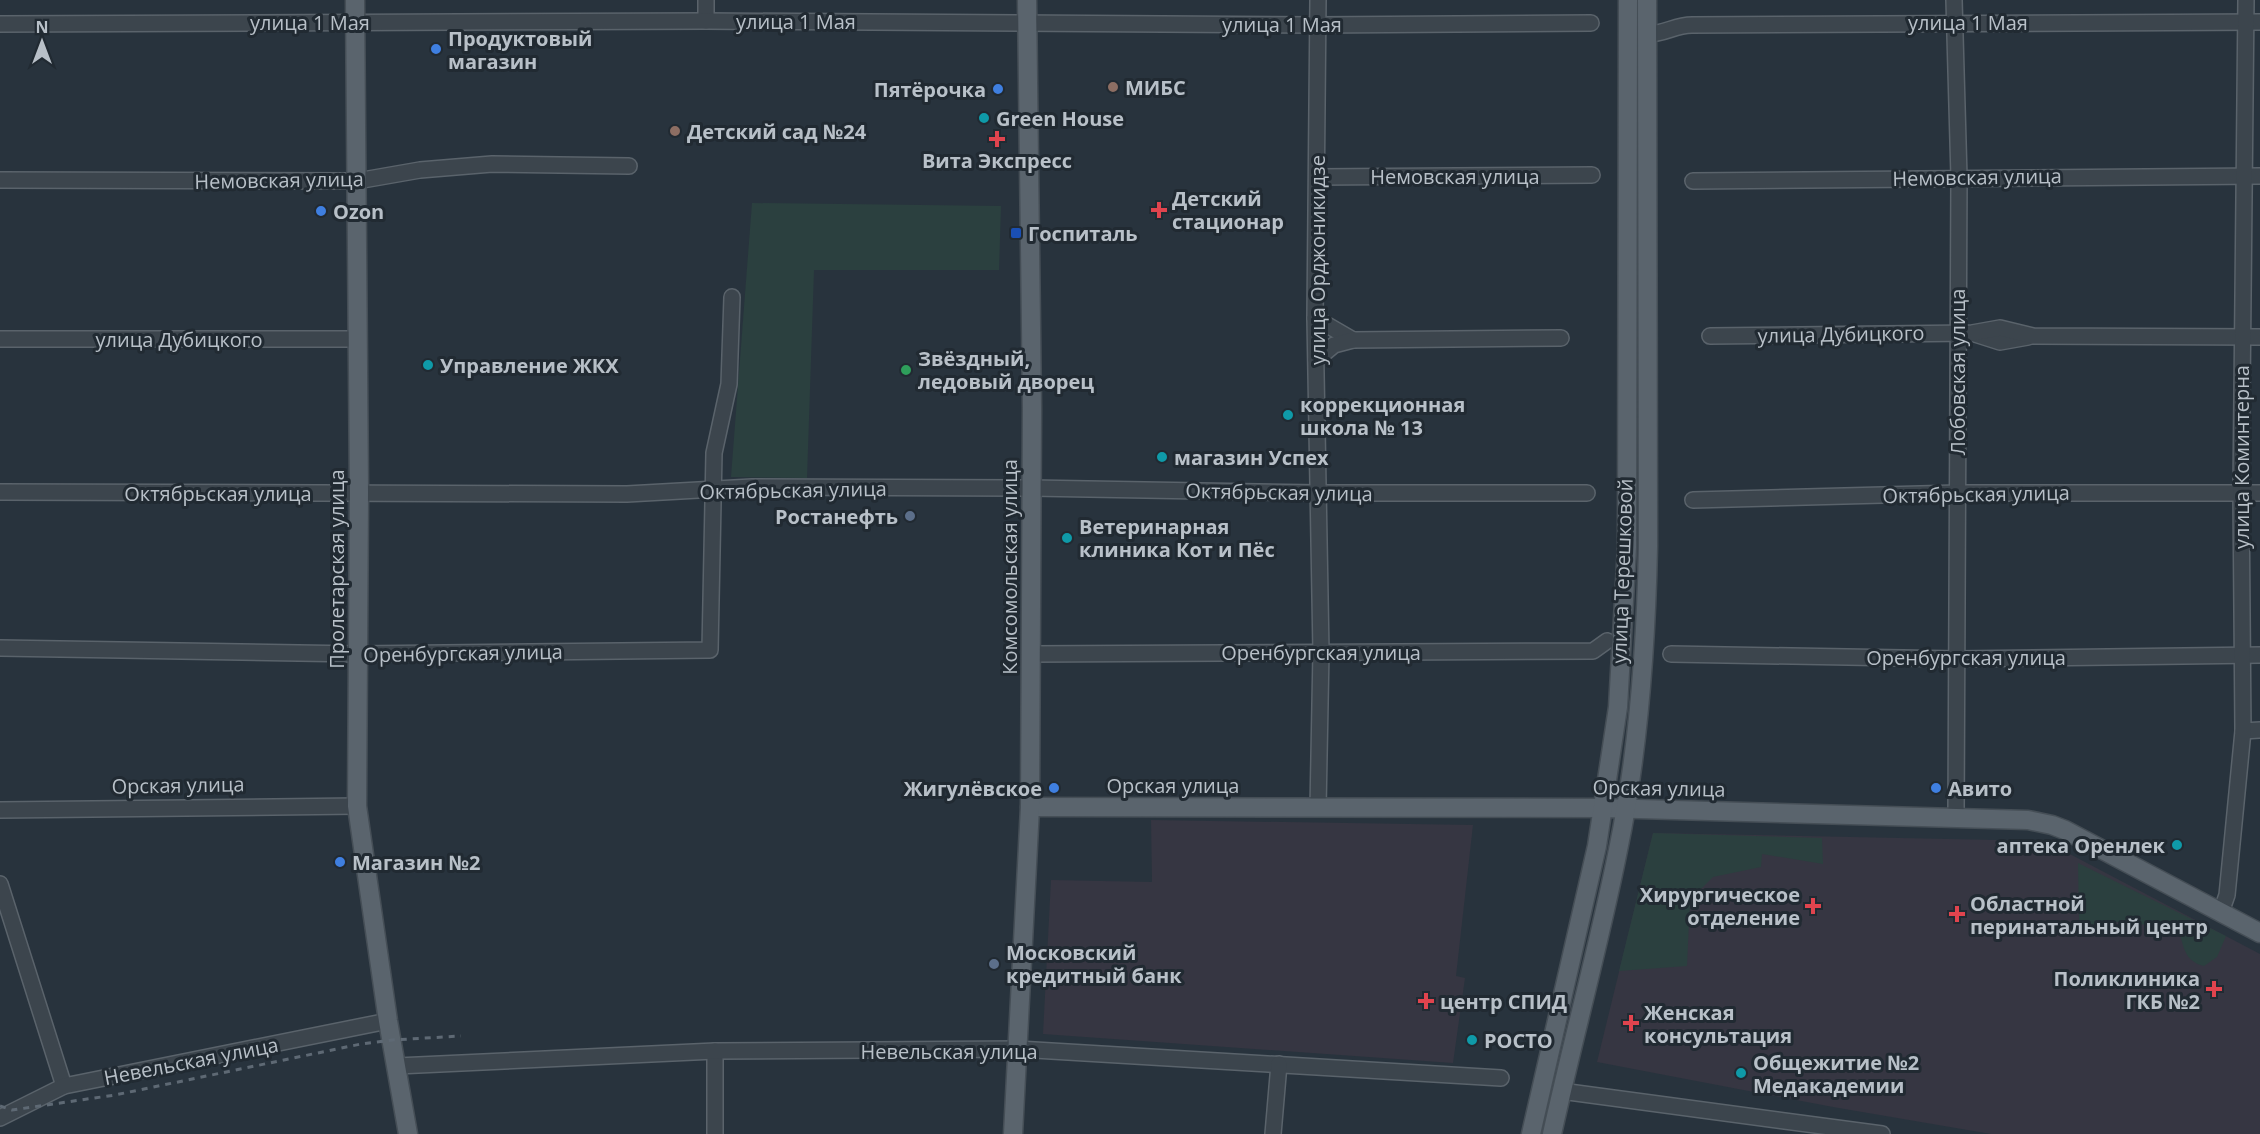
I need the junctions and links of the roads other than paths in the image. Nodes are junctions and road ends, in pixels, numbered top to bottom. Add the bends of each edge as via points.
1 (355, 0) edge
2 (706, 0) edge
3 (1027, 0) edge
4 (1318, 0) edge
5 (1628, 0) edge
6 (1647, 0) edge
7 (1954, 0) edge
8 (2246, 0) edge
9 (706, 21) junction
10 (355, 22) junction
11 (1027, 22) junction
12 (1591, 22) dead end
13 (1954, 22) junction
14 (2253, 22) edge
15 (0, 24) edge
16 (1319, 25) junction
17 (1647, 34) junction
18 (629, 166) dead end
19 (1592, 175) dead end
20 (2244, 176) junction
21 (2260, 176) edge
22 (1317, 177) junction
23 (1959, 177) junction
24 (0, 180) edge
25 (357, 181) junction
26 (1693, 181) dead end
27 (732, 297) dead end
28 (1315, 318) junction
29 (1964, 333) junction
30 (1710, 336) dead end
31 (2242, 337) junction
32 (2260, 337) edge
33 (1561, 338) dead end
34 (0, 339) edge
35 (358, 339) junction
36 (1353, 340) junction
37 (1316, 360) junction
38 (1032, 488) junction
39 (715, 489) junction
40 (0, 492) edge
41 (359, 493) junction
42 (1317, 493) junction
43 (1587, 493) dead end
44 (1958, 493) junction
45 (2241, 493) junction
46 (2260, 494) edge
47 (1693, 500) dead end
48 (1607, 641) dead end
49 (0, 648) edge
50 (1321, 652) junction
51 (358, 654) junction
52 (1031, 654) junction
53 (1671, 654) dead end
54 (2241, 654) junction
55 (2260, 655) edge
56 (1958, 659) junction
57 (2260, 730) edge
58 (2243, 731) junction
59 (357, 806) junction
60 (1030, 807) junction
61 (1318, 808) junction
62 (1604, 808) junction
63 (1625, 809) junction
64 (0, 810) edge
65 (1956, 817) junction
66 (0, 884) edge
67 (2221, 912) junction
68 (2260, 933) edge
69 (388, 1021) junction
70 (1018, 1050) junction
71 (715, 1051) junction
72 (1279, 1064) junction
73 (397, 1066) junction
74 (1501, 1078) dead end
75 (64, 1086) junction
76 (1561, 1090) junction
77 (0, 1118) edge
78 (1853, 1132) edge
79 (408, 1134) edge
80 (715, 1134) edge
81 (1013, 1134) edge
82 (1273, 1134) edge
83 (1531, 1134) edge
84 (1552, 1134) edge
85 (1882, 1134) edge

1 - 10 main road, Пролетарская улица
2 - 9 street
3 - 11 main road, Комсомольская улица
4 - 16 street, улица Орджоникидзе
5 - 62 main road, улица Терешковой via 1627,547 1618,707
6 - 17 main road, улица Терешковой
7 - 13 street, Лобовская улица
8 - 14 street, улица Коминтерна
9 - 10 street, улица 1 Мая
9 - 11 street, улица 1 Мая
10 - 15 street, улица 1 Мая
10 - 25 main road, Пролетарская улица
11 - 16 street, улица 1 Мая
11 - 38 main road, Комсомольская улица
12 - 16 street, улица 1 Мая
13 - 14 street, улица 1 Мая
13 - 17 street, улица 1 Мая via 1676,25 1665,34
13 - 23 street, Лобовская улица
14 - 20 street, улица Коминтерна
16 - 22 street, улица Орджоникидзе
17 - 63 main road, улица Терешковой via 1646,621
18 - 25 street, Немовская улица via 492,164 420,170
19 - 22 street, Немовская улица
20 - 21 street, Немовская улица
20 - 23 street, Немовская улица
20 - 31 street, улица Коминтерна
22 - 28 street, улица Орджоникидзе
23 - 26 street, Немовская улица
23 - 29 street, Лобовская улица
24 - 25 street, Немовская улица
25 - 35 main road, Пролетарская улица
27 - 39 street via 729,384 714,453
28 - 36 street
28 - 37 street, улица Орджоникидзе
29 - 30 street, улица Дубицкого
29 - 31 street, улица Дубицкого via 2000,328 2033,336
29 - 44 street, Лобовская улица
31 - 32 street, улица Дубицкого
31 - 45 street, улица Коминтерна
33 - 36 street
34 - 35 street, улица Дубицкого
35 - 41 main road, Пролетарская улица
36 - 37 street via 1334,345
37 - 42 street, улица Орджоникидзе
38 - 39 street, Октябрьская улица
38 - 42 street, Октябрьская улица
38 - 52 main road, Комсомольская улица
39 - 41 street, Октябрьская улица via 627,494
39 - 51 street, Оренбургская улица via 710,650
40 - 41 street, Октябрьская улица
41 - 51 main road, Пролетарская улица
42 - 43 street, Октябрьская улица
42 - 50 street, улица Орджоникидзе
44 - 45 street, Октябрьская улица
44 - 47 street, Октябрьская улица
44 - 56 street, Лобовская улица
45 - 46 street, Октябрьская улица
45 - 54 street, улица Коминтерна
48 - 50 street, Оренбургская улица via 1593,651
49 - 51 street, Оренбургская улица
50 - 52 street, Оренбургская улица
50 - 61 street, улица Орджоникидзе
51 - 59 main road, Пролетарская улица
52 - 60 main road, Комсомольская улица
53 - 56 street, Оренбургская улица
54 - 55 street, Оренбургская улица
54 - 56 street, Оренбургская улица
54 - 58 street, улица Коминтерна
56 - 65 street, Лобовская улица
57 - 58 street
58 - 67 street, улица Коминтерна via 2227,895
59 - 64 street, Орская улица
59 - 69 main road, Пролетарская улица
60 - 61 main road, Орская улица
60 - 70 main road, Комсомольская улица
61 - 62 main road, Орская улица
62 - 63 main road, Орская улица
62 - 83 main road, улица Терешковой
63 - 65 main road, Орская улица
63 - 76 main road, улица Терешковой
65 - 67 main road, Орская улица via 2052,825
66 - 75 street
67 - 68 main road, Орская улица
69 - 73 main road, Пролетарская улица
69 - 75 street, Невельская улица
70 - 71 street, Невельская улица
70 - 72 street, Невельская улица
70 - 81 main road, Комсомольская улица
71 - 73 street, Невельская улица
71 - 80 street
72 - 74 street, Невельская улица
72 - 82 street
73 - 79 main road, Пролетарская улица
75 - 77 street, Невельская улица
76 - 78 street
76 - 84 main road, улица Терешковой
78 - 85 street

